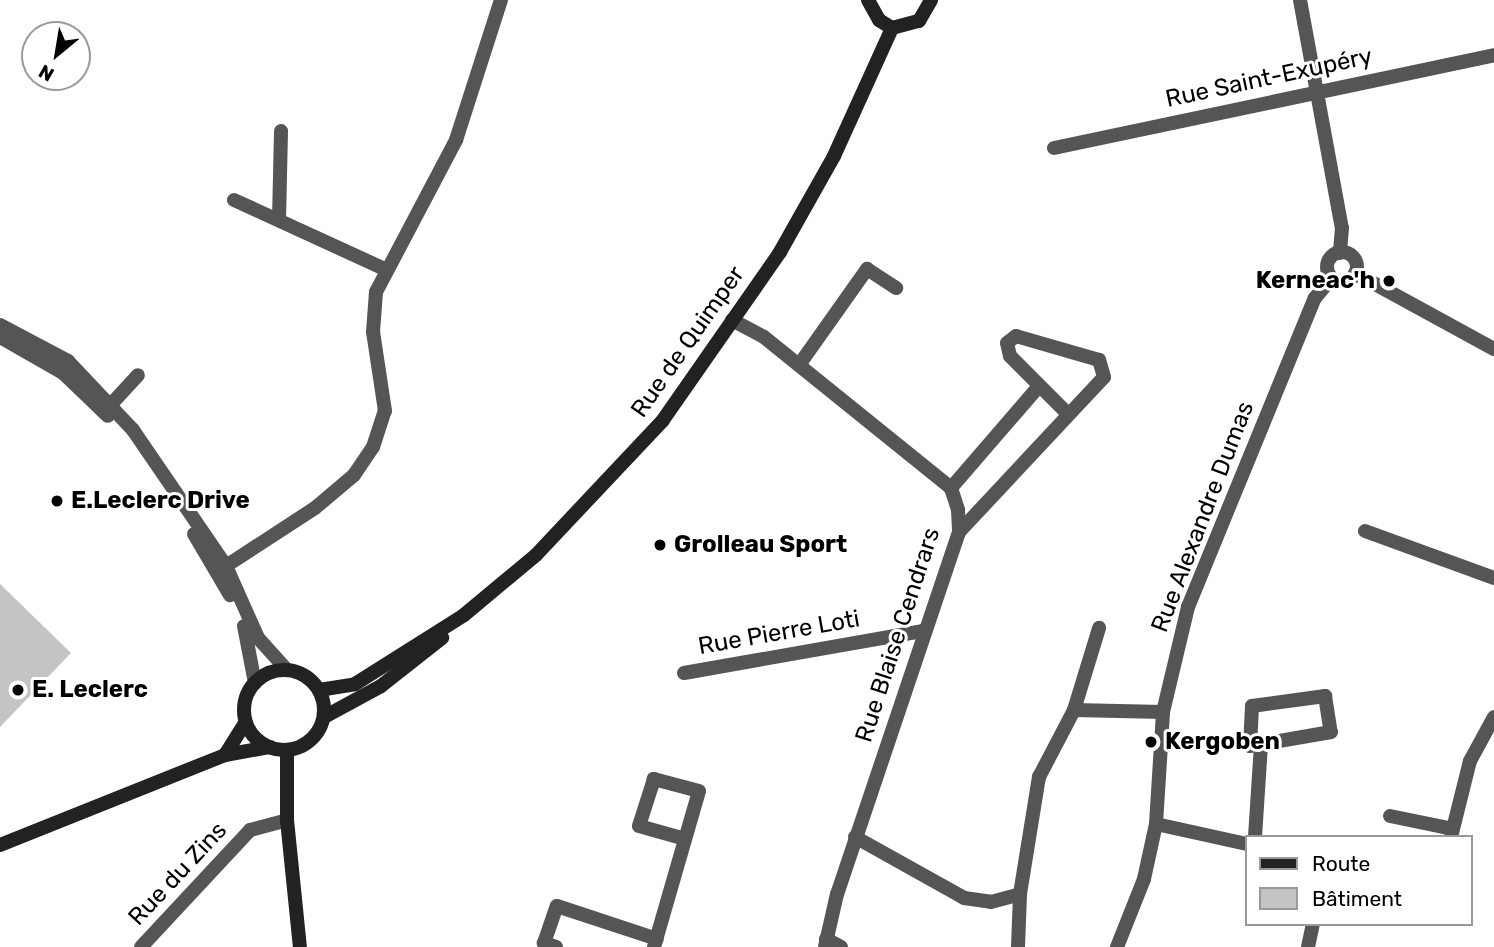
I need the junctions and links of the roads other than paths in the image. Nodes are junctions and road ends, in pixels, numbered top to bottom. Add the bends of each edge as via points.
1 (501, 0) edge
2 (868, 0) edge
3 (931, 0) edge
4 (1300, 0) edge
5 (892, 28) junction
6 (1494, 55) edge
7 (1320, 90) junction
8 (281, 131) dead end
9 (1054, 148) dead end
10 (234, 200) dead end
11 (279, 220) junction
12 (1340, 253) junction
13 (385, 269) junction
14 (1355, 273) junction
15 (1332, 278) junction
16 (896, 288) dead end
17 (732, 320) junction
18 (0, 325) edge
19 (0, 337) edge
20 (1494, 349) edge
21 (799, 365) junction
22 (138, 375) dead end
23 (1040, 386) junction
24 (108, 409) junction
25 (1068, 414) junction
26 (951, 488) junction
27 (1365, 531) dead end
28 (959, 532) junction
29 (226, 566) junction
30 (1494, 578) edge
31 (448, 628) junction
32 (1099, 628) dead end
33 (923, 631) junction
34 (286, 670) junction
35 (684, 673) dead end
36 (255, 683) junction
37 (319, 690) junction
38 (1074, 710) junction
39 (1163, 712) junction
40 (324, 717) junction
41 (1494, 717) edge
42 (246, 722) junction
43 (1261, 744) junction
44 (270, 747) junction
45 (287, 750) junction
46 (225, 755) junction
47 (1390, 816) dead end
48 (287, 820) junction
49 (1156, 824) junction
50 (1452, 833) edge
51 (1255, 835) edge
52 (855, 837) junction
53 (685, 839) junction
54 (1246, 844) edge
55 (0, 845) edge
56 (1020, 894) junction
57 (1313, 926) edge
58 (656, 943) edge
59 (826, 943) edge
60 (141, 947) edge
61 (300, 947) edge
62 (556, 947) edge
63 (841, 947) edge
64 (1018, 947) edge
65 (1117, 947) edge
66 (1308, 947) edge

1 - 13 street via 456,140
2 - 5 main road via 879,20
3 - 5 main road via 919,21
4 - 7 street
5 - 17 main road, Rue de Quimper via 834,156 780,252
6 - 7 street, Rue Saint-Exupéry
7 - 9 street, Rue Saint-Exupéry
7 - 12 street via 1342,228
8 - 11 street
10 - 11 street
11 - 13 street
12 - 14 street via 1352,257
12 - 15 street via 1329,260
13 - 29 street via 376,292 373,332 385,411 373,447 354,475 315,508
14 - 15 street via 1345,282
14 - 20 street
15 - 39 street, Rue Alexandre Dumas via 1315,298 1188,607
16 - 21 street via 867,270
17 - 21 street
17 - 31 main road, Rue de Quimper via 663,420 607,484 536,555
18 - 24 street via 68,361
19 - 24 street via 63,373
21 - 26 street
22 - 24 street
23 - 25 street
23 - 25 street via 1010,356 1007,342 1016,336 1100,360 1104,377
23 - 26 street
24 - 29 street
24 - 36 street via 171,496 226,587 249,642
25 - 28 street
26 - 28 street, Rue Blaise Cendrars
27 - 30 street
28 - 33 street, Rue Blaise Cendrars
29 - 34 street via 258,638
31 - 37 main road, Rue de Quimper via 355,684
31 - 40 main road, Rue de Quimper via 440,642 409,667
32 - 38 street
33 - 35 street, Rue Pierre Loti
33 - 52 street, Rue Blaise Cendrars
34 - 36 main road
34 - 37 main road via 311,680
36 - 42 main road via 245,701
37 - 40 main road
38 - 39 street
38 - 56 street via 1039,777
39 - 49 street, Rue Alexandre Dumas
40 - 45 main road via 311,740
41 - 50 street via 1470,761
42 - 44 main road
42 - 46 main road
43 - 43 street via 1331,732 1325,696 1252,706 1250,746
43 - 51 street
44 - 45 main road
44 - 46 main road
45 - 48 main road
46 - 55 main road
47 - 50 street
48 - 60 street, Rue du Zins via 250,830
48 - 61 main road
49 - 54 street
49 - 65 street, Rue Alexandre Dumas via 1144,879
52 - 56 street via 964,898 991,902
52 - 59 street, Rue Blaise Cendrars
53 - 53 street via 699,791 654,779 639,827
53 - 58 street
56 - 64 street
57 - 66 street
58 - 62 street via 557,906 544,943
59 - 63 street, Rue Blaise Cendrars

